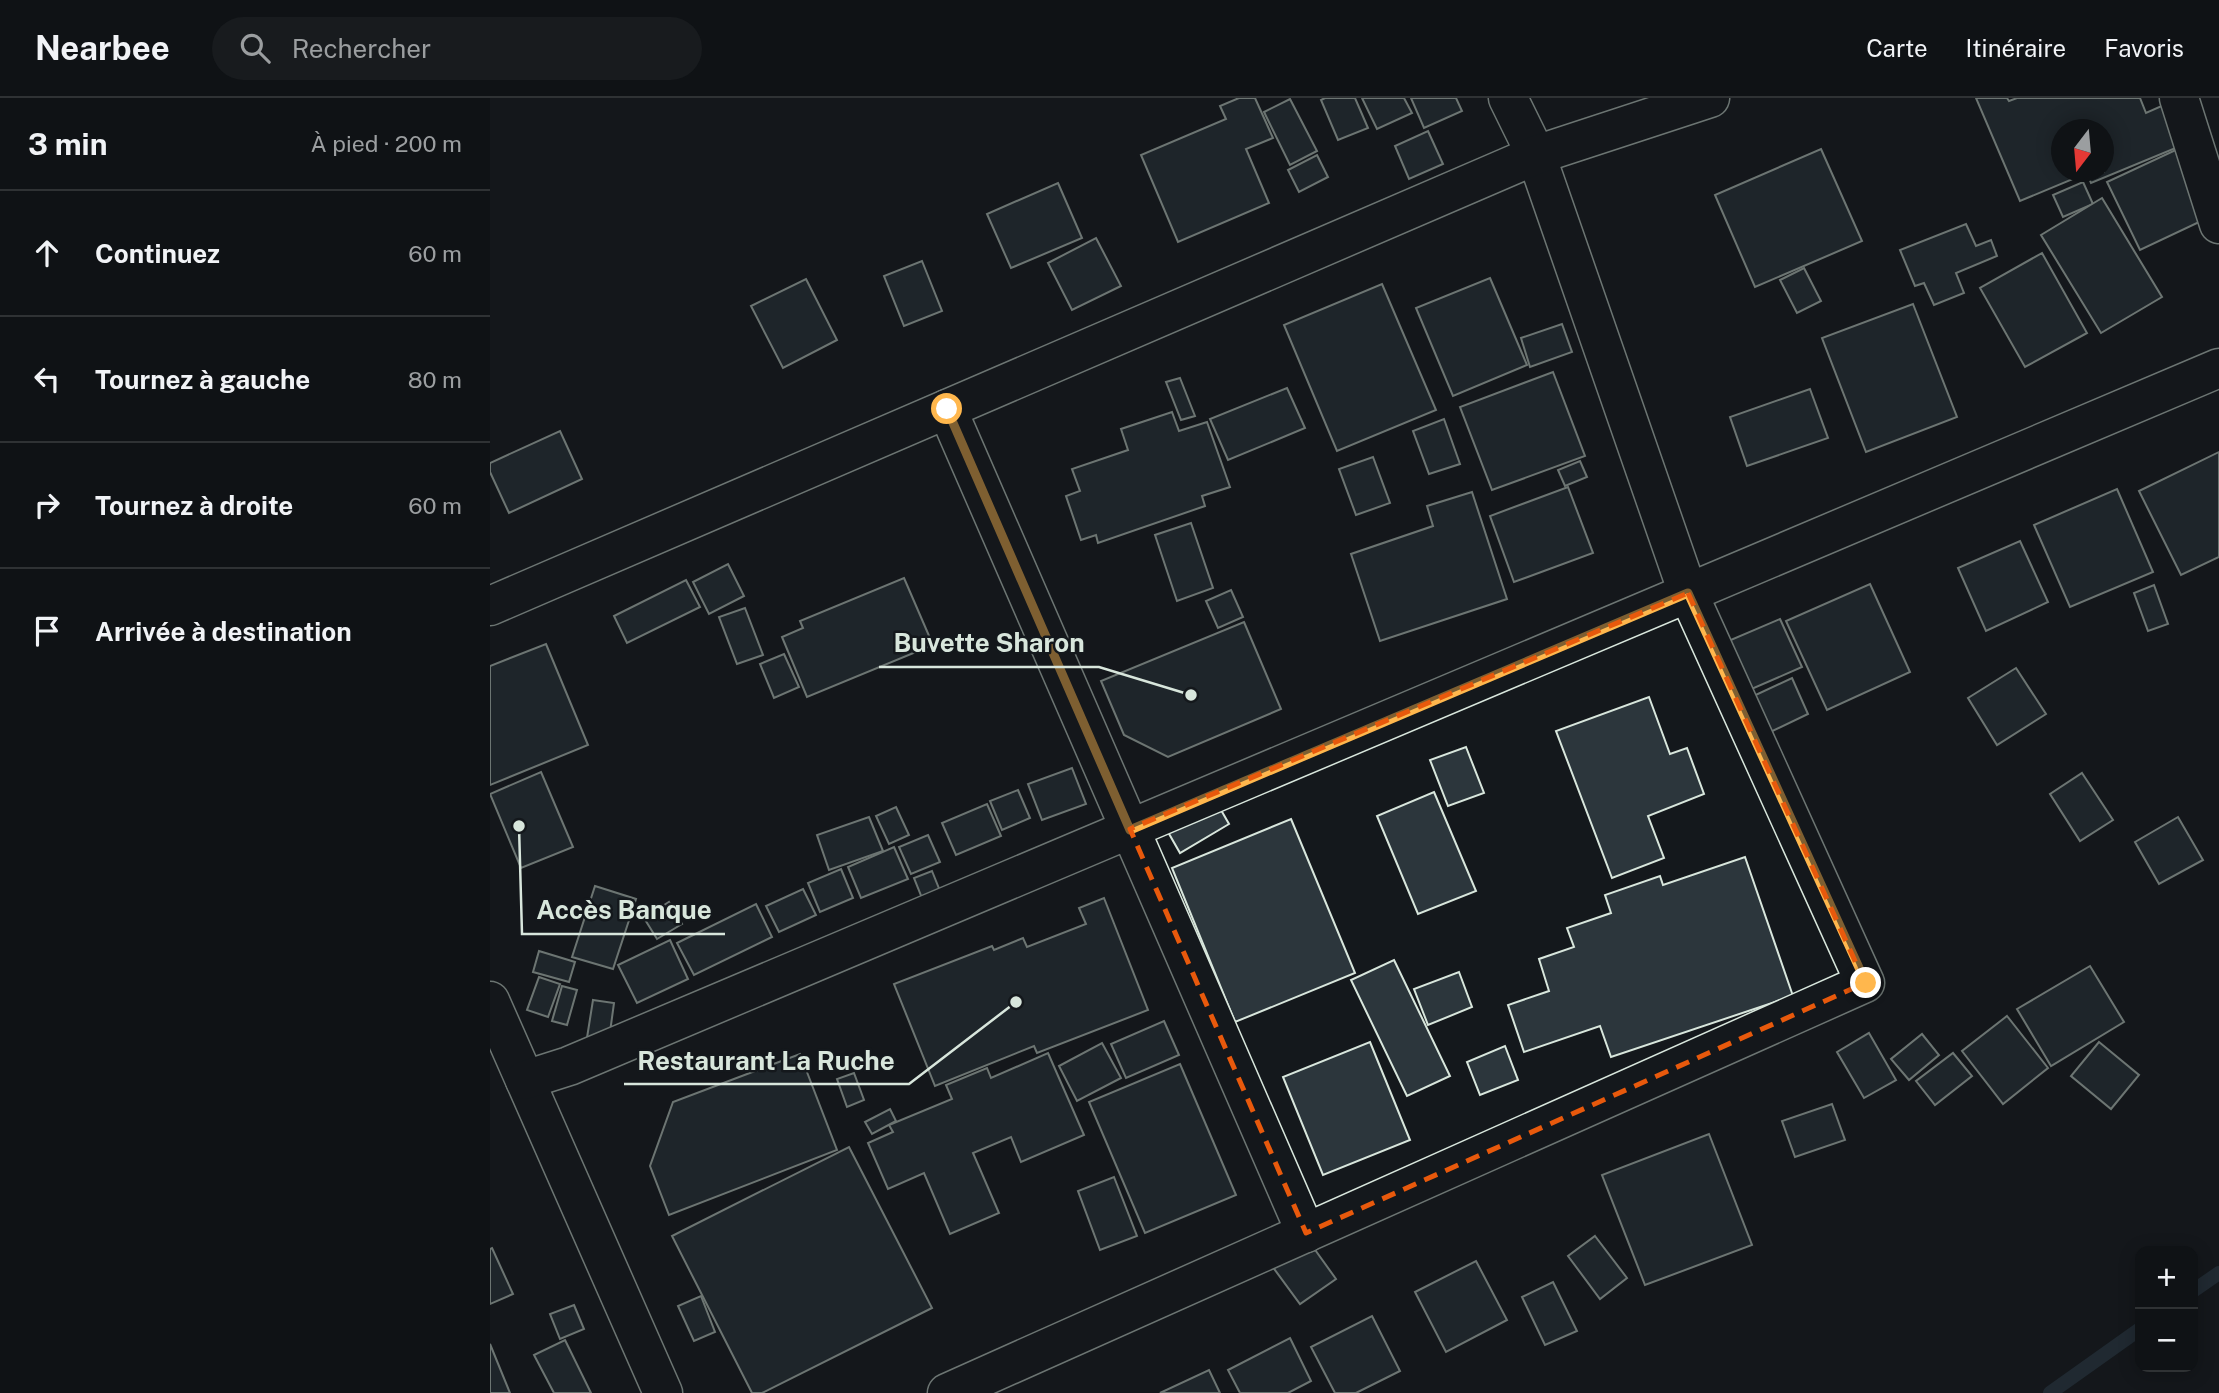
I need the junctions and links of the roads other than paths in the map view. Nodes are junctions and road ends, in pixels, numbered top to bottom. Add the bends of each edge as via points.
1 (1508, 98) edge
2 (1710, 98) edge
3 (2179, 98) edge
4 (1536, 155) junction
5 (2219, 224) edge
6 (2219, 368) edge
7 (947, 409) junction
8 (1688, 593) junction
9 (490, 606) edge
10 (1130, 830) junction
11 (490, 1001) edge
12 (525, 1080) junction
13 (1306, 1233) junction
14 (663, 1393) edge
15 (947, 1393) edge

1 - 4 street
2 - 4 street
3 - 5 street
4 - 7 street
4 - 8 street
6 - 8 street
7 - 9 street
7 - 10 street
8 - 10 street
8 - 13 street via 1866,983
10 - 12 street via 569,1066
10 - 13 street
11 - 12 street
12 - 14 street
13 - 15 street

